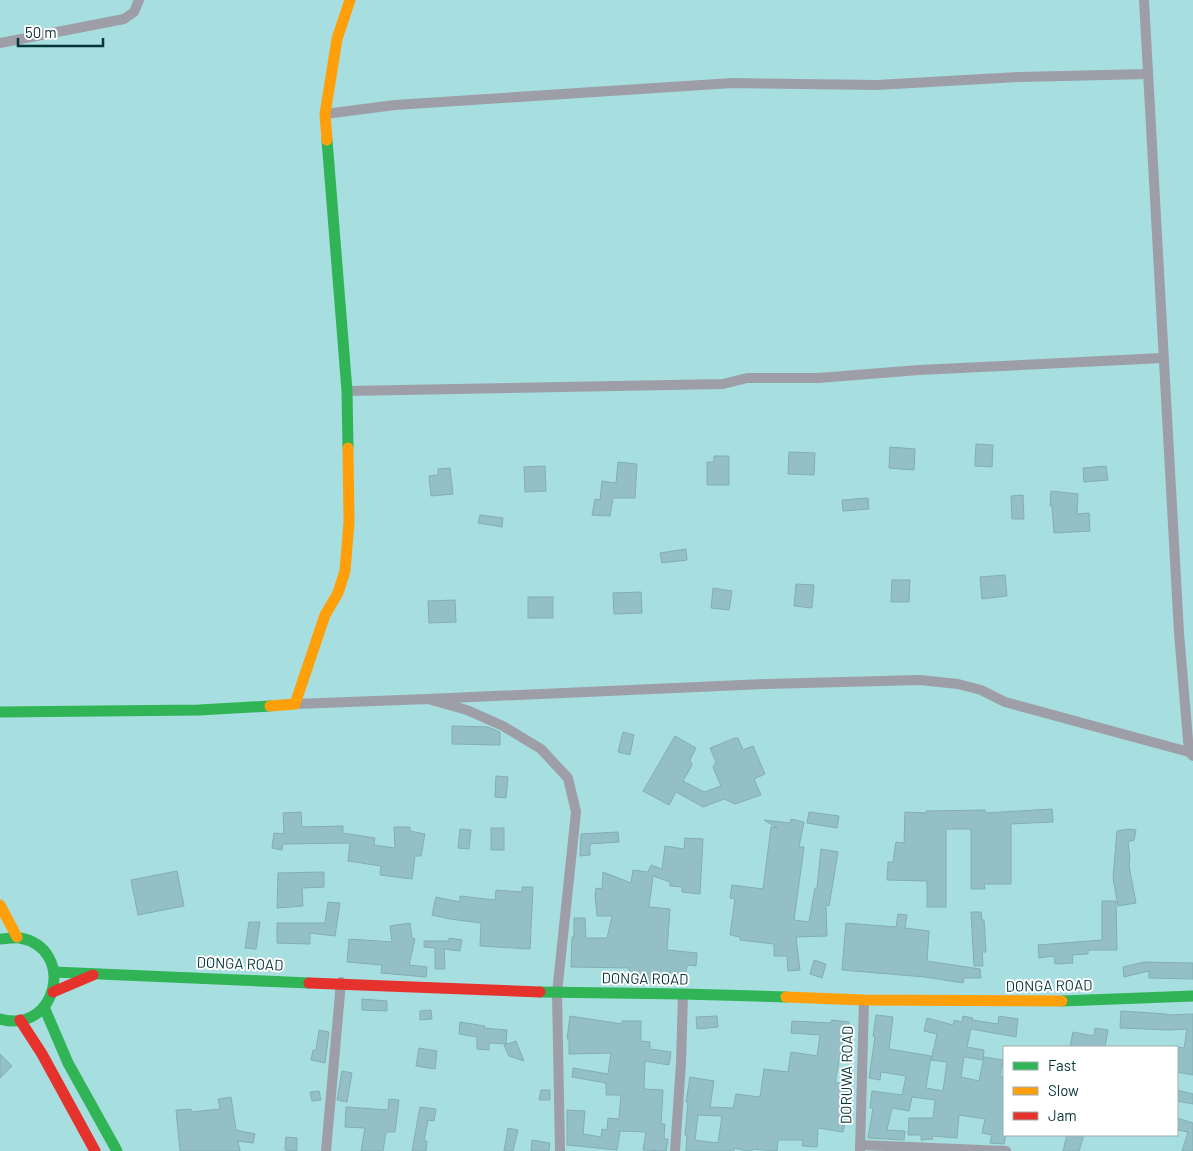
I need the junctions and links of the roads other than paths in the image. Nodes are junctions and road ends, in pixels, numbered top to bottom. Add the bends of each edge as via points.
1 (139, 0) edge
2 (350, 0) edge
3 (1144, 0) edge
4 (0, 44) edge
5 (1147, 74) junction
6 (325, 114) junction
7 (1163, 358) junction
8 (347, 391) junction
9 (428, 699) junction
10 (295, 704) junction
11 (0, 712) edge
12 (1191, 754) edge
13 (0, 906) edge
14 (17, 937) junction
15 (0, 939) edge
16 (54, 972) junction
17 (96, 974) junction
18 (341, 982) junction
19 (53, 992) junction
20 (556, 993) junction
21 (683, 994) junction
22 (1193, 996) edge
23 (864, 1000) junction
24 (44, 1007) junction
25 (1, 1020) edge
26 (20, 1020) junction
27 (860, 1148) edge
28 (95, 1151) edge
29 (117, 1151) edge
30 (326, 1151) edge
31 (560, 1151) edge
32 (675, 1151) edge
33 (1006, 1151) edge

1 - 4 street via 134,12 124,19
2 - 6 street via 337,39
3 - 5 street
5 - 6 street via 877,85 732,83 395,105
5 - 7 street
6 - 8 street
7 - 8 street via 929,369 818,378 747,378 722,384
7 - 12 street via 1179,633
8 - 10 street via 350,522 345,571 338,593 325,615
9 - 10 street
9 - 12 street via 920,680 981,690 1006,702
9 - 20 street via 466,710 503,726 541,749 568,778 576,812
10 - 11 street via 199,710
13 - 14 street
14 - 15 street
14 - 16 street via 28,940 45,952
16 - 17 street, DONGA ROAD
16 - 19 street
17 - 18 street, DONGA ROAD
17 - 19 street
18 - 20 street, DONGA ROAD
18 - 30 street
19 - 24 street
20 - 21 street, DONGA ROAD
20 - 31 street
21 - 23 street, DONGA ROAD
21 - 32 street
22 - 23 street, DONGA ROAD via 1033,1002
23 - 27 street, DORUWA ROAD
24 - 26 street via 29,1018
24 - 29 street via 71,1070
25 - 26 street
26 - 28 street
27 - 33 street

